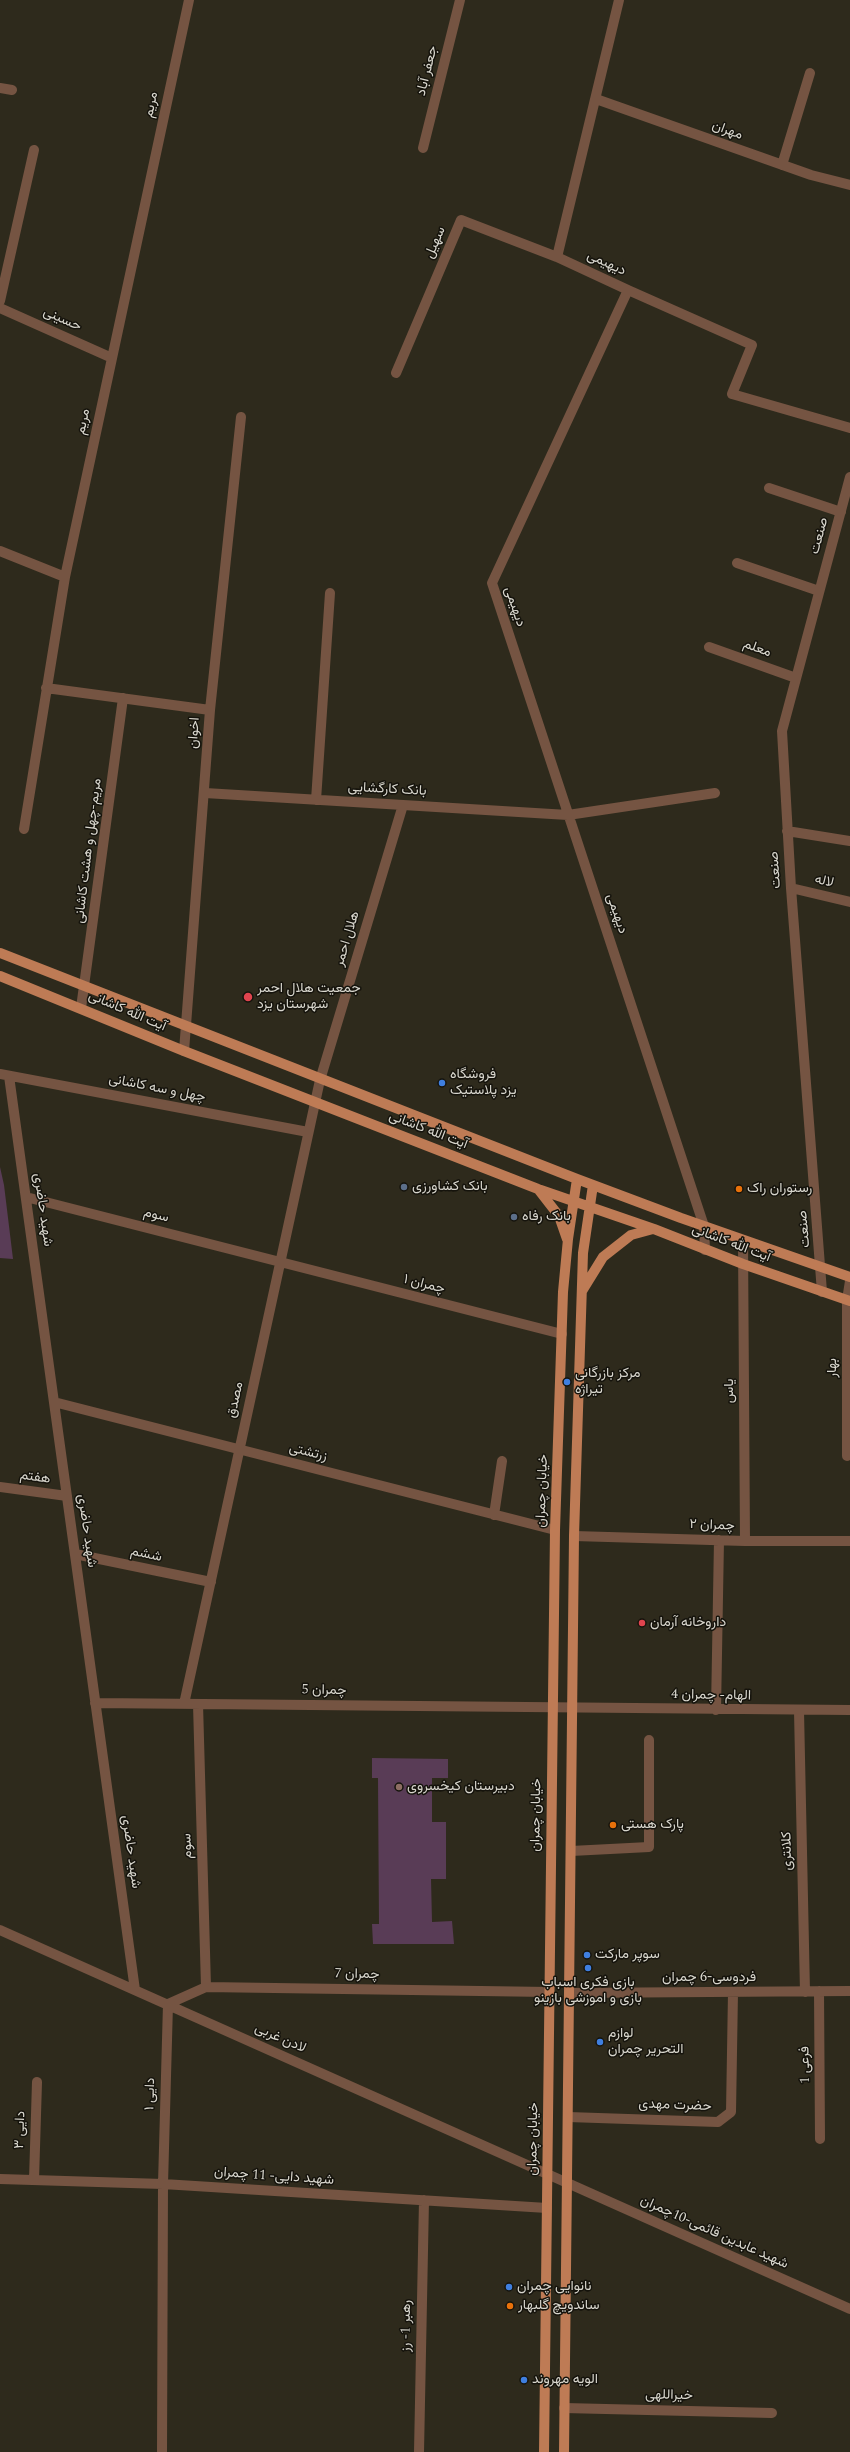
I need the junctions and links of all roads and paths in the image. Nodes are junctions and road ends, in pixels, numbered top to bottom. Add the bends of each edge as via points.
1 (189, 0) edge
2 (460, 0) edge
3 (619, 0) edge
4 (810, 73) dead end
5 (0, 88) edge
6 (12, 90) dead end
7 (596, 99) junction
8 (424, 148) dead end
9 (34, 150) dead end
10 (782, 165) junction
11 (850, 185) edge
12 (557, 257) junction
13 (628, 290) junction
14 (0, 301) edge
15 (0, 308) edge
16 (112, 358) junction
17 (396, 373) dead end
18 (241, 417) dead end
19 (850, 428) edge
20 (850, 477) edge
21 (769, 488) dead end
22 (841, 512) junction
23 (0, 551) edge
24 (737, 563) dead end
25 (65, 576) junction
26 (819, 591) junction
27 (330, 592) dead end
28 (709, 647) dead end
29 (796, 678) junction
30 (46, 688) junction
31 (123, 698) junction
32 (210, 710) junction
33 (205, 793) junction
34 (715, 793) dead end
35 (316, 800) junction
36 (403, 805) junction
37 (568, 815) junction
38 (24, 829) dead end
39 (787, 831) junction
40 (850, 841) edge
41 (791, 888) junction
42 (850, 902) edge
43 (0, 953) edge
44 (0, 976) edge
45 (85, 986) junction
46 (81, 1008) junction
47 (186, 1026) junction
48 (184, 1050) junction
49 (4, 1075) edge
50 (320, 1080) junction
51 (315, 1102) junction
52 (308, 1132) junction
53 (577, 1179) junction
54 (593, 1185) junction
55 (538, 1189) junction
56 (26, 1197) junction
57 (574, 1202) junction
58 (590, 1208) junction
59 (704, 1226) junction
60 (654, 1229) junction
61 (568, 1239) junction
62 (743, 1241) junction
63 (705, 1250) junction
64 (280, 1262) junction
65 (743, 1264) junction
66 (822, 1269) junction
67 (850, 1277) edge
68 (850, 1280) edge
69 (581, 1292) junction
70 (822, 1292) junction
71 (849, 1300) edge
72 (562, 1334) junction
73 (54, 1402) junction
74 (239, 1449) junction
75 (848, 1456) dead end
76 (502, 1461) dead end
77 (0, 1487) edge
78 (67, 1496) junction
79 (494, 1514) junction
80 (555, 1530) junction
81 (574, 1536) junction
82 (720, 1540) junction
83 (745, 1541) junction
84 (850, 1541) edge
85 (75, 1554) junction
86 (211, 1582) junction
87 (95, 1703) junction
88 (184, 1704) junction
89 (198, 1704) junction
90 (552, 1708) junction
91 (572, 1708) junction
92 (716, 1710) junction
93 (850, 1710) edge
94 (799, 1711) junction
95 (649, 1740) dead end
96 (571, 1851) junction
97 (0, 1930) edge
98 (206, 1987) junction
99 (135, 1990) junction
100 (819, 1991) junction
101 (850, 1991) edge
102 (549, 1992) junction
103 (733, 1992) junction
104 (805, 1992) junction
105 (569, 1993) junction
106 (168, 2004) junction
107 (37, 2082) dead end
108 (568, 2117) junction
109 (820, 2139) dead end
110 (548, 2173) junction
111 (0, 2179) edge
112 (34, 2180) junction
113 (567, 2182) junction
114 (163, 2184) junction
115 (424, 2200) junction
116 (547, 2208) junction
117 (850, 2309) edge
118 (564, 2408) junction
119 (772, 2413) dead end
120 (162, 2452) edge
121 (419, 2452) edge
122 (544, 2452) edge
123 (564, 2452) edge

1 - 16 street, مریم
2 - 8 street, جعفر آباد
3 - 7 street
4 - 10 street
5 - 6 street
7 - 10 street, مهران
7 - 12 street
9 - 14 street
10 - 11 street, مهران
12 - 13 street, دیهیمی
12 - 17 street, سهیل via 461,220
13 - 19 street via 752,345 732,394
13 - 37 street, دیهیمی via 492,583
15 - 16 street, حسینی
16 - 25 street, مریم
18 - 32 street, اخوان
20 - 22 street, صنعت
21 - 22 street
22 - 26 street, صنعت
23 - 25 street
24 - 26 street
25 - 30 street, مریم
26 - 29 street, صنعت
27 - 35 street
28 - 29 street, معلم
29 - 39 street, صنعت via 782,730
30 - 31 street
30 - 38 street, مریم
31 - 32 street
31 - 45 street, مریم-چهل و هشت کاشانی
32 - 33 street, اخوان
33 - 35 street, بانک کارگشایی
33 - 47 street, اخوان
34 - 37 street, بانک کارگشایی
35 - 36 street, بانک کارگشایی
36 - 37 street, بانک کارگشایی
36 - 50 street, هلال احمر
37 - 59 street, دیهیمی
39 - 40 street
39 - 41 street, صنعت
41 - 42 street, لاله
41 - 66 street, صنعت
43 - 45 main road, آیت الله کاشانی
44 - 46 main road, آیت الله کاشانی
45 - 46 street, مریم-چهل و هشت کاشانی
45 - 47 main road, آیت الله کاشانی
46 - 48 main road, آیت الله کاشانی
47 - 48 street, اخوان
47 - 50 main road, آیت الله کاشانی
48 - 51 main road, آیت الله کاشانی
49 - 52 street, چهل و سه کاشانی
49 - 56 street, شهید حاضری
50 - 51 street, هلال احمر
50 - 53 main road, آیت الله کاشانی
51 - 52 street, مصدق
51 - 55 main road, آیت الله کاشانی
52 - 64 street, مصدق
53 - 54 main road, آیت الله کاشانی
53 - 57 main road, خیابان چمران
54 - 58 main road
54 - 59 main road, آیت الله کاشانی
55 - 57 main road, آیت الله کاشانی
55 - 61 main road via 559,1216
56 - 64 street, سوم
56 - 73 street, شهید حاضری
57 - 58 main road, آیت الله کاشانی
57 - 61 main road, خیابان چمران
58 - 60 main road, آیت الله کاشانی
58 - 69 main road via 583,1253
59 - 62 main road, آیت الله کاشانی
59 - 63 street, دیهیمی
60 - 63 main road, آیت الله کاشانی
60 - 69 main road via 632,1234 603,1257
61 - 72 main road, خیابان چمران
62 - 65 street, یاس
62 - 66 main road, آیت الله کاشانی
63 - 65 main road, آیت الله کاشانی
64 - 72 street, چمران ۱
64 - 74 street, مصدق
65 - 70 main road, آیت الله کاشانی
65 - 83 street, یاس
66 - 67 main road, آیت الله کاشانی
66 - 70 street, صنعت
68 - 71 street, بهار
69 - 81 main road
70 - 71 main road, آیت الله کاشانی
71 - 75 street, بهار
72 - 80 main road, خیابان چمران
73 - 74 street, زرتشتی
73 - 78 street, شهید حاضری
74 - 79 street, زرتشتی
74 - 86 street, مصدق
76 - 79 street
77 - 78 street, هفتم
78 - 85 street, شهید حاضری
79 - 80 street, زرتشتی
80 - 90 main road, خیابان چمران
81 - 82 street, چمران ۲
81 - 91 main road
82 - 83 street, چمران ۲
82 - 92 street
83 - 84 street, چمران ۲
85 - 86 street, ششم
85 - 87 street, شهید حاضری
86 - 88 street, مصدق
87 - 88 street, چمران 5
87 - 99 street, شهید حاضری
88 - 89 street, چمران 5
89 - 90 street, چمران 5
89 - 98 street, سوم
90 - 91 street, چمران 5
90 - 102 main road, خیابان چمران
91 - 92 street, الهام- چمران 4
91 - 96 main road
92 - 94 street, الهام- چمران 4
93 - 94 street, الهام- چمران 4
94 - 104 street, کلانتری
95 - 96 street via 649,1847
96 - 105 main road
97 - 99 street, لادن غربی
98 - 102 street, چمران 7
98 - 106 street, چمران 7
99 - 106 street, لادن غربی
100 - 101 street, فردوسی-6 چمران
100 - 104 street, فردوسی-6 چمران
100 - 109 street, فرعی 1
102 - 110 main road, خیابان چمران
103 - 104 street, فردوسی-6 چمران
103 - 105 street, فردوسی-6 چمران
103 - 108 street, حضرت مهدی via 731,2112 718,2122
105 - 108 main road
106 - 110 street, لادن غربی
106 - 114 street, دایی ۱
107 - 112 street, دایی ۳
108 - 113 main road
110 - 113 street, لادن غربی
110 - 116 main road, خیابان چمران
111 - 112 street, شهید دایی- 11 چمران
112 - 114 street, شهید دایی- 11 چمران
113 - 117 street, شهید عابدین قائمی-10چمران
113 - 118 main road
114 - 115 street, شهید دایی- 11 چمران
114 - 120 street, دایی ۱
115 - 116 street, شهید دایی- 11 چمران
115 - 121 street, رهبر 1- رز
116 - 122 main road, خیابان چمران
118 - 119 street, خیراللهی
118 - 123 main road

